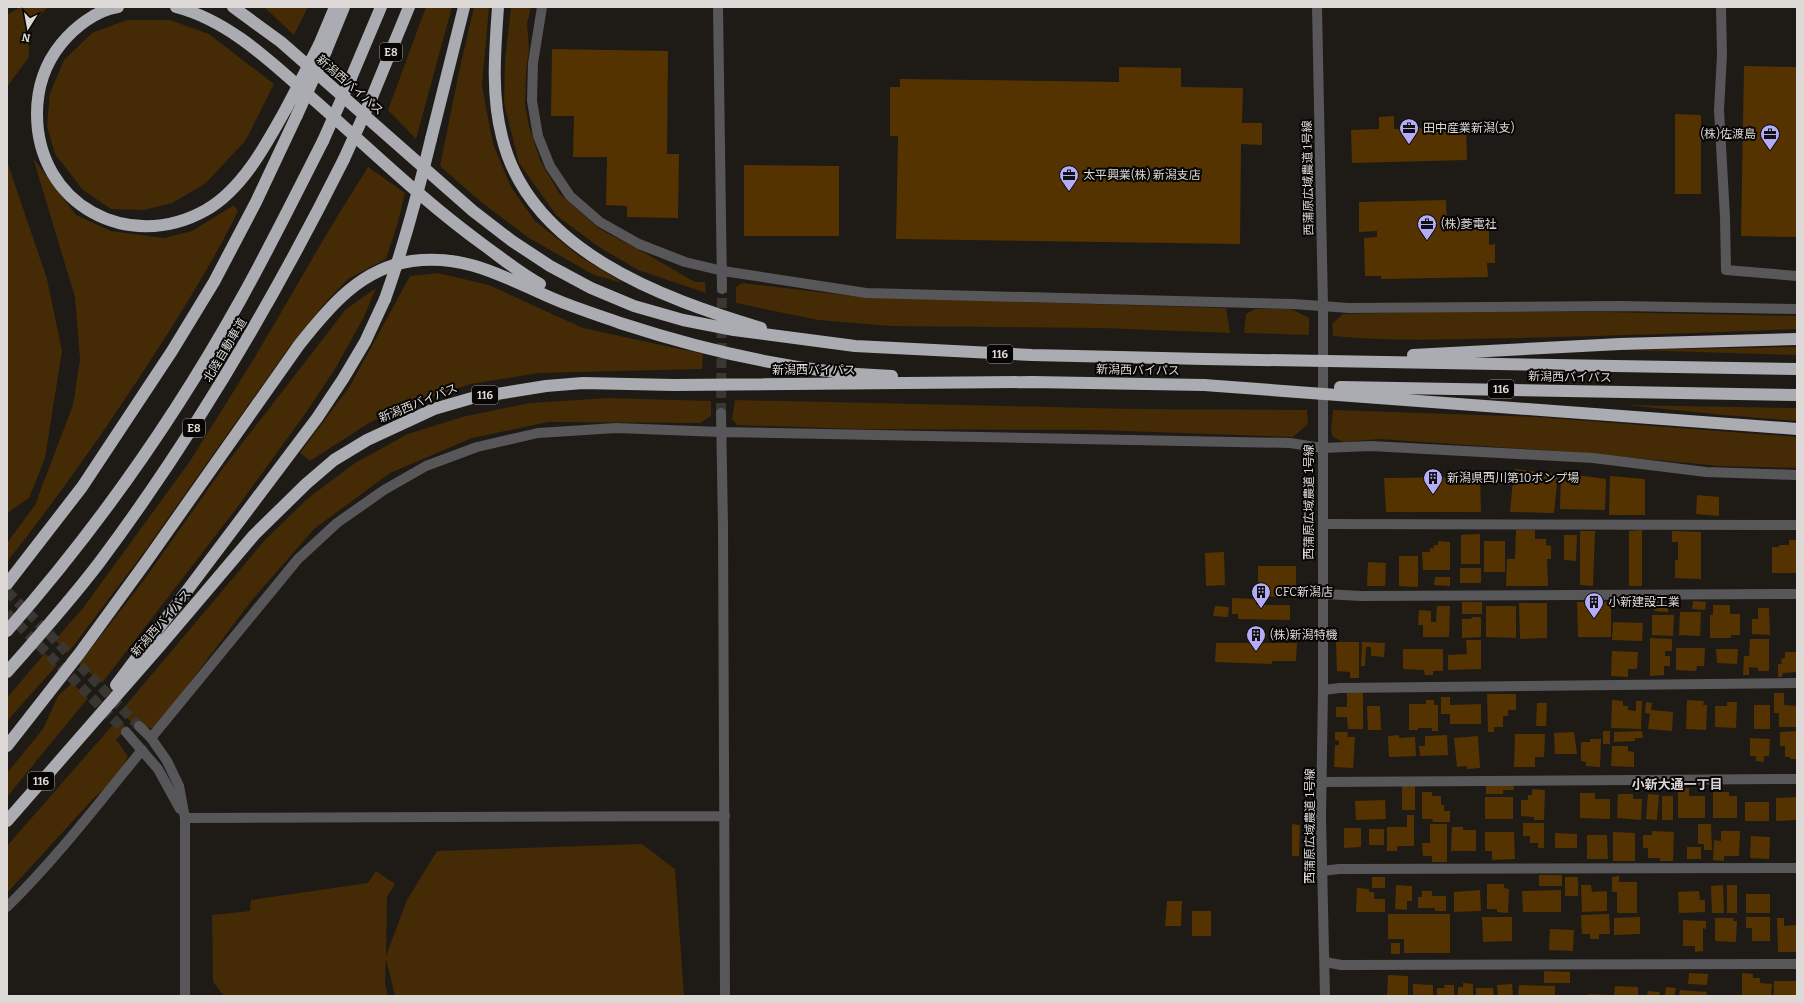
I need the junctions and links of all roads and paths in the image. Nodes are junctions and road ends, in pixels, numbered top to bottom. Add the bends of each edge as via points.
1 (118, 7) edge
2 (176, 7) edge
3 (233, 7) edge
4 (335, 7) edge
5 (344, 7) edge
6 (381, 7) edge
7 (409, 7) edge
8 (464, 7) edge
9 (498, 7) edge
10 (542, 7) edge
11 (718, 7) edge
12 (1318, 7) edge
13 (1721, 7) edge
14 (323, 48) junction
15 (723, 271) junction
16 (1797, 276) edge
17 (722, 289) tunnel mouth
18 (1323, 306) junction
19 (1797, 309) edge
20 (618, 322) junction
21 (796, 339) junction
22 (1797, 339) edge
23 (1310, 361) junction
24 (1797, 369) edge
25 (1032, 382) junction
26 (1204, 385) junction
27 (1797, 395) edge
28 (721, 413) tunnel mouth
29 (1797, 429) edge
30 (721, 432) junction
31 (1322, 448) junction
32 (1797, 476) edge
33 (1323, 524) junction
34 (1797, 525) edge
35 (7, 584) edge
36 (1323, 594) junction
37 (1797, 594) edge
38 (7, 632) edge
39 (7, 672) edge
40 (1797, 683) edge
41 (1323, 690) junction
42 (139, 726) tunnel mouth
43 (126, 732) tunnel mouth
44 (151, 738) junction
45 (76, 741) junction
46 (7, 746) edge
47 (142, 750) junction
48 (1797, 779) edge
49 (1322, 782) junction
50 (725, 816) junction
51 (185, 818) junction
52 (7, 821) edge
53 (1797, 868) edge
54 (1322, 871) junction
55 (7, 907) edge
56 (1325, 962) junction
57 (1797, 964) edge
58 (185, 996) edge
59 (725, 996) edge
60 (1325, 996) edge

1 - 14 highway, bridge via 89,19 68,34 51,56 41,79 37,102 37,128 42,153 52,176 72,198 95,214 122,224 151,227 179,222 207,210 229,192 248,171 268,141
2 - 20 highway via 196,12 223,26 265,57 468,234 530,279
3 - 21 highway, 新潟西バイパス / 116 via 281,42 473,211 550,266 634,306 683,320
4 - 14 highway
5 - 14 highway
6 - 38 highway, 北陸自動車道 / E8, bridge via 322,141 282,222 196,375 109,506
7 - 39 highway, 北陸自動車道 / E8, bridge via 372,97 306,236 224,380 177,454 98,564
8 - 45 highway, bridge via 401,255 385,299 365,342 317,418 145,645
9 - 21 highway via 495,76 502,137 510,164 524,189 542,212 563,234 589,254 651,289 688,304
10 - 15 street via 533,63 532,101 538,136 550,166 570,196 600,222 639,244 685,262
11 - 15 street
12 - 18 street, 西蒲原広域農道 1号線
13 - 16 street via 1719,110 1726,270
14 - 35 highway, bridge via 297,115 214,282 176,345 82,487
15 - 17 street
15 - 18 street via 866,293
18 - 19 street
18 - 31 street, 西蒲原広域農道 1号線
20 - 25 highway via 708,349 803,368 888,376
20 - 46 highway via 559,301 482,267 454,261 411,261 383,267 363,278 321,317 299,345 146,562
21 - 23 highway, 新潟西バイパス / 116, bridge via 855,346 1032,355
22 - 23 highway, bridge via 1620,344
23 - 24 highway, 新潟西バイパス / 116, bridge
25 - 26 highway, 新潟西バイパス / 116
25 - 45 highway, 新潟西バイパス / 116 via 674,385 583,383 472,398 434,409 367,440 334,460 306,484 254,535 160,647
26 - 27 highway, 新潟西バイパス / 116, bridge
26 - 29 highway, bridge
28 - 30 street
30 - 31 street via 1290,443
30 - 44 street via 616,428 538,433 477,447 426,466 384,490 343,519 298,559
30 - 50 street
31 - 32 street via 1370,446 1593,458 1706,472
31 - 33 street, 西蒲原広域農道 1号線
33 - 34 street
33 - 36 street, 西蒲原広域農道 1号線
36 - 37 street
36 - 41 street, 西蒲原広域農道 1号線
40 - 41 street
41 - 49 street, 西蒲原広域農道 1号線
42 - 44 street
43 - 47 street
44 - 51 street via 167,761 179,786
45 - 52 highway, 新潟西バイパス / 116
47 - 51 street via 158,769
47 - 55 street via 71,838
48 - 49 street
49 - 54 street, 西蒲原広域農道 1号線
50 - 51 street
50 - 59 street
51 - 58 street
53 - 54 street
54 - 56 street, 西蒲原広域農道 1号線
56 - 57 street via 1340,965
56 - 60 street, 西蒲原広域農道 1号線

